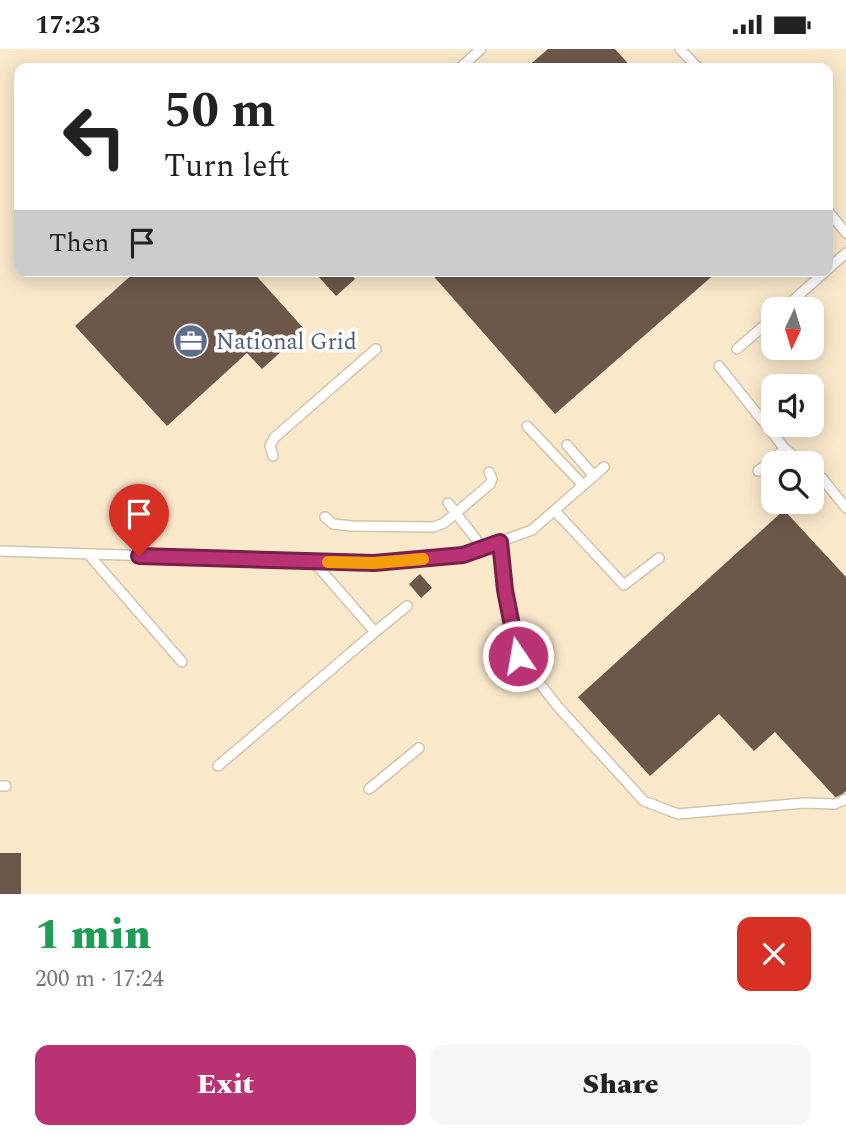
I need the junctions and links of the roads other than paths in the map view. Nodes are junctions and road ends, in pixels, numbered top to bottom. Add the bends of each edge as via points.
1 (481, 49) edge
2 (680, 49) edge
3 (466, 63) edge
4 (693, 63) edge
5 (833, 217) edge
6 (846, 233) edge
7 (819, 277) edge
8 (797, 297) edge
9 (761, 328) edge
10 (376, 349) dead end
11 (737, 349) dead end
12 (719, 366) dead end
13 (527, 426) dead end
14 (566, 445) dead end
15 (785, 449) junction
16 (788, 451) edge
17 (273, 456) dead end
18 (604, 467) dead end
19 (758, 471) dead end
20 (489, 473) dead end
21 (594, 476) junction
22 (824, 480) edge
23 (583, 485) junction
24 (448, 503) dead end
25 (846, 508) edge
26 (555, 510) junction
27 (456, 513) junction
28 (325, 517) dead end
29 (500, 542) junction
30 (483, 548) junction
31 (0, 551) edge
32 (89, 555) junction
33 (659, 558) dead end
34 (314, 562) junction
35 (407, 606) dead end
36 (375, 632) junction
37 (182, 662) dead end
38 (419, 748) dead end
39 (218, 766) dead end
40 (369, 789) dead end
41 (846, 799) edge

1 - 3 lane
2 - 4 lane
5 - 6 lane
7 - 8 lane
9 - 11 lane
10 - 17 lane via 274,438 270,446
12 - 15 lane
13 - 23 lane
14 - 21 lane
15 - 16 lane
15 - 19 lane
18 - 21 lane
20 - 27 lane via 490,484
21 - 23 lane
22 - 25 lane
23 - 26 lane
24 - 27 lane
26 - 29 lane via 532,530
26 - 33 lane via 624,585
27 - 28 lane via 434,527 352,526 333,524
27 - 30 lane
29 - 30 lane
29 - 41 lane via 518,656 644,801 678,814 835,804
30 - 34 lane via 463,555 374,563
31 - 32 lane
32 - 34 lane
32 - 37 lane
34 - 36 lane
35 - 36 lane
36 - 39 lane
38 - 40 lane

